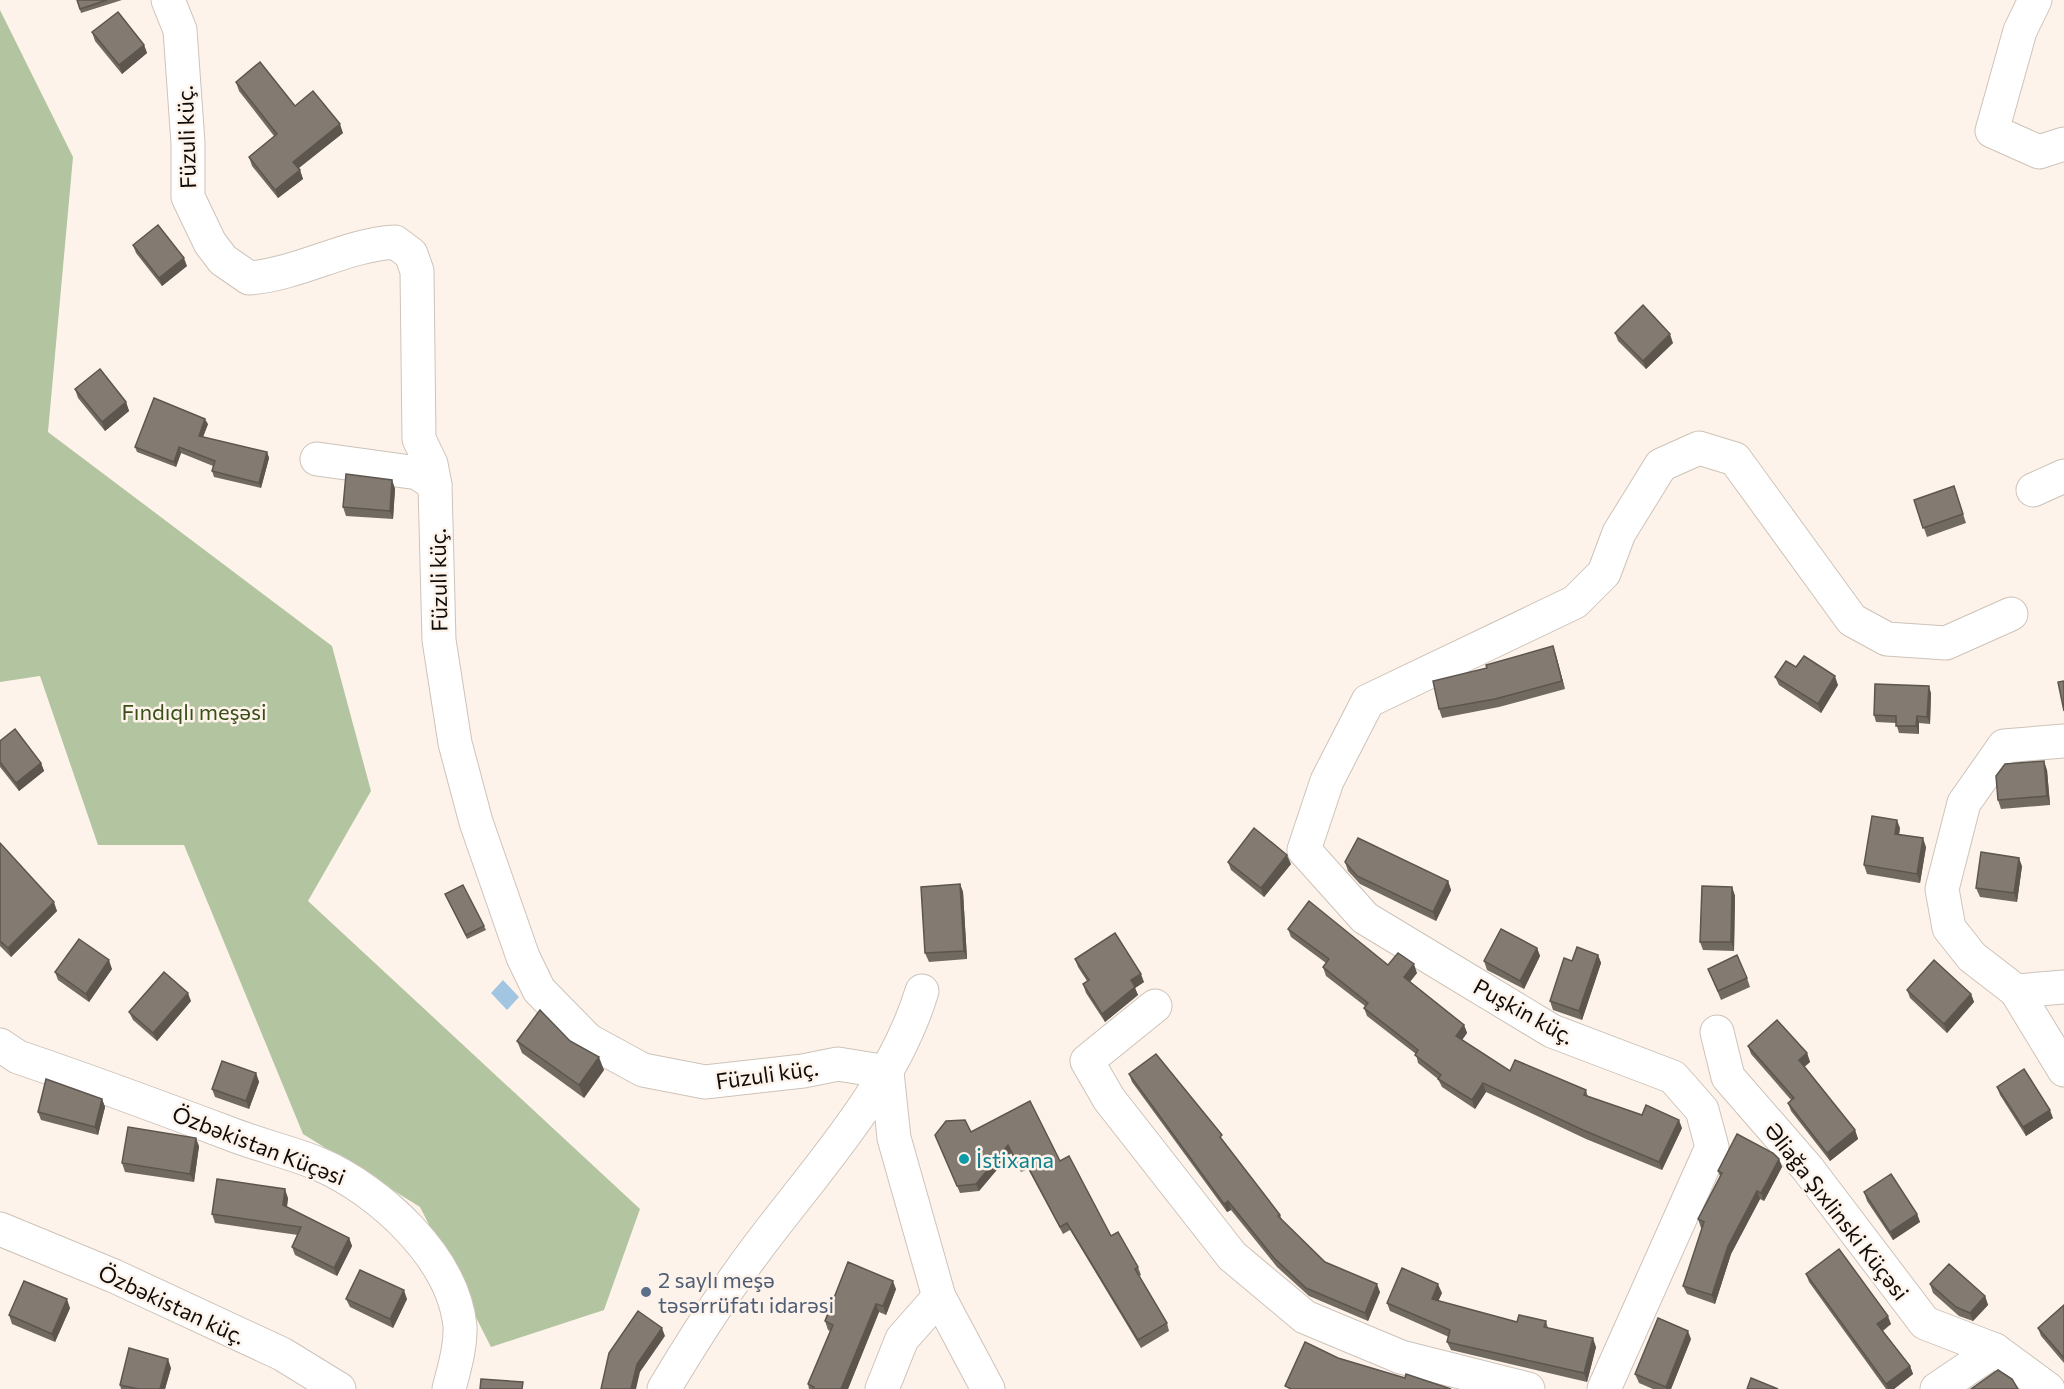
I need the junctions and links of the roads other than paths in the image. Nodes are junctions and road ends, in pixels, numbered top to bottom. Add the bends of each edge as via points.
1 (168, 0) edge
2 (2035, 0) edge
3 (2064, 144) edge
4 (317, 459) dead end
5 (2064, 476) edge
6 (435, 485) junction
7 (2033, 490) dead end
8 (2011, 614) dead end
9 (2064, 741) edge
10 (2064, 987) edge
11 (922, 991) dead end
12 (2016, 991) junction
13 (1155, 1006) dead end
14 (1717, 1032) dead end
15 (0, 1045) edge
16 (2064, 1070) edge
17 (887, 1072) junction
18 (0, 1229) edge
19 (939, 1297) junction
20 (1995, 1350) junction
21 (339, 1389) edge
22 (449, 1389) edge
23 (664, 1389) edge
24 (882, 1389) edge
25 (988, 1389) edge
26 (1528, 1389) edge
27 (1604, 1389) edge
28 (1937, 1389) edge
29 (2048, 1389) edge

1 - 6 street, Füzuli küç. via 180,30 188,197 197,221 223,260 249,278 284,272 373,243 395,242 411,254 417,271 419,440 431,464
2 - 3 street via 2020,31 1992,131 2039,152
4 - 6 street via 418,472
5 - 7 street
6 - 17 street, Füzuli küç. via 439,640 455,743 476,822 523,957 539,990 588,1040 643,1070 705,1082 838,1064
8 - 27 street, Puşkin küç. via 1946,643 1887,639 1870,630 1852,620 1735,459 1698,448 1661,465 1619,532 1604,573 1575,602 1368,701 1327,781 1304,850 1365,918 1552,1031 1673,1077 1702,1110 1712,1147
9 - 12 street via 2004,746 1964,803 1942,889 1949,928 1972,957
10 - 12 street
11 - 17 street via 912,1025
12 - 16 street
13 - 26 street via 1087,1061 1109,1100 1232,1257 1305,1317 1401,1357
14 - 20 street, Əliağa Şıxlinski Küçəsi via 1728,1077 1808,1169 1924,1323
15 - 22 street, Özbəkistan Küçəsi via 18,1057 318,1164 372,1193 409,1226 434,1261 450,1293 460,1324 460,1343
17 - 19 street via 894,1138
17 - 23 street via 754,1252
18 - 21 street, Özbəkistan küç. via 114,1276 282,1354
19 - 24 street via 902,1339
19 - 25 street
20 - 28 street
20 - 29 street, Əliağa Şıxlinski Küçəsi

